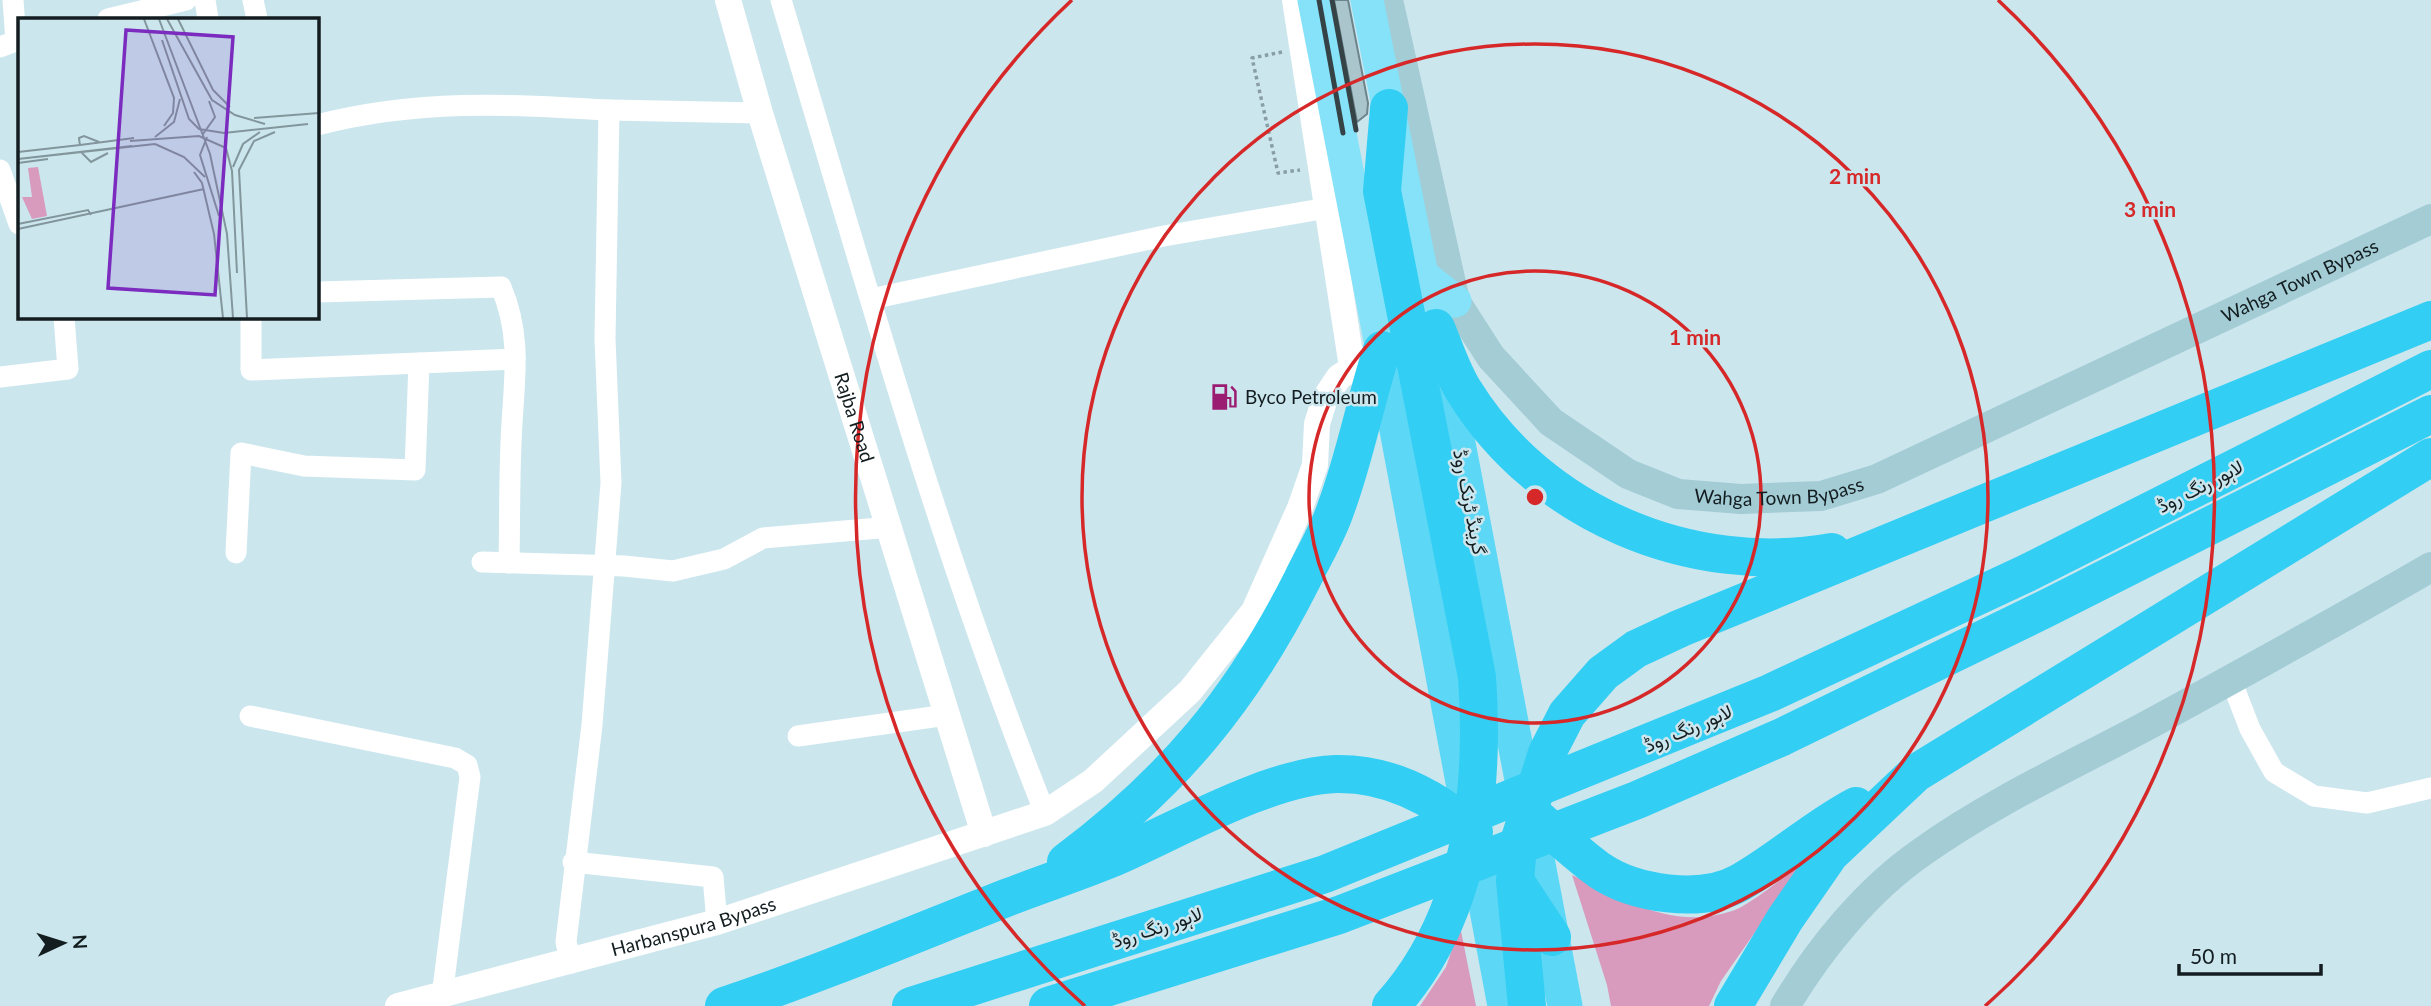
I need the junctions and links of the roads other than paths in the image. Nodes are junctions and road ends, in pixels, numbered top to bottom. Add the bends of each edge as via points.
1 (13, 0) edge
2 (186, 0) edge
3 (205, 0) edge
4 (253, 0) edge
5 (728, 0) edge
6 (781, 0) edge
7 (1295, 0) edge
8 (1314, 0) edge
9 (1367, 0) edge
10 (1388, 0) edge
11 (114, 12) edge
12 (208, 18) edge
13 (257, 18) edge
14 (12, 43) edge
15 (1389, 108) junction
16 (608, 110) junction
17 (760, 113) junction
18 (318, 125) edge
19 (0, 170) edge
20 (1327, 208) junction
21 (2431, 219) edge
22 (18, 221) edge
23 (318, 292) edge
24 (871, 299) junction
25 (1446, 314) junction
26 (64, 318) edge
27 (251, 318) edge
28 (2431, 320) edge
29 (1367, 358) junction
30 (516, 359) junction
31 (419, 363) junction
32 (2431, 369) edge
33 (0, 377) edge
34 (2431, 414) edge
35 (2431, 457) edge
36 (891, 527) junction
37 (1884, 543) junction
38 (236, 553) dead end
39 (482, 562) dead end
40 (509, 563) junction
41 (605, 565) junction
42 (2431, 567) edge
43 (2231, 680) junction
44 (947, 715) junction
45 (1452, 715) junction
46 (250, 716) dead end
47 (798, 736) dead end
48 (1480, 757) junction
49 (1916, 774) junction
50 (2431, 788) edge
51 (1529, 812) junction
52 (1045, 813) junction
53 (1473, 831) junction
54 (984, 834) junction
55 (573, 862) junction
56 (1515, 881) junction
57 (1031, 889) junction
58 (717, 922) junction
59 (1552, 937) junction
60 (571, 963) junction
61 (442, 996) junction
62 (398, 1006) edge
63 (724, 1006) edge
64 (911, 1006) edge
65 (1048, 1006) edge
66 (1391, 1006) edge
67 (1505, 1006) edge
68 (1527, 1006) edge
69 (1565, 1006) edge
70 (1733, 1006) edge
71 (1785, 1006) edge

1 - 14 street
2 - 11 street
3 - 12 street
4 - 13 street
5 - 17 street, Rajba Road
6 - 24 street
7 - 20 street
8 - 29 main road
9 - 15 main road, گرینڈ ٹرنک روڈ
10 - 25 main road, Wahga Town Bypass
15 - 25 main road, گرینڈ ٹرنک روڈ via 1422,275
15 - 48 highway via 1382,191 1477,677
16 - 17 street
16 - 18 street via 450,104 362,114
16 - 41 street via 605,339 611,482
17 - 36 street, Rajba Road
19 - 22 street
20 - 24 street via 1164,236
20 - 29 street
21 - 25 main road, Wahga Town Bypass via 1877,479 1821,496 1741,499 1678,494 1628,474 1551,422
23 - 30 street via 501,287 513,315
24 - 52 street via 992,682
25 - 37 highway via 1463,391 1502,442 1542,479 1597,516 1655,540 1710,554 1778,558
25 - 51 highway, گرینڈ ٹرنک روڈ
26 - 33 street via 68,369
27 - 31 street via 251,370
28 - 37 highway
29 - 45 highway
29 - 52 street, Harbanspura Bypass via 1331,387 1320,409 1315,465 1254,611 1190,691 1093,781
29 - 57 highway via 1336,510 1246,681 1205,735 1149,794
30 - 31 street
30 - 40 street
31 - 38 street via 415,470 304,466 241,453
32 - 64 highway, لاہور رنگ روڈ via 2027,573 1770,694 1325,874
34 - 65 highway, لاہور رنگ روڈ via 1959,651 1782,737 1637,800 1339,915
35 - 49 highway
36 - 41 street via 763,538 724,559 673,571
36 - 44 street, Rajba Road
37 - 51 highway via 1636,649 1603,673 1562,723 1546,753
39 - 40 street
40 - 41 street
41 - 55 street via 592,725
42 - 43 main road
43 - 50 street via 2250,729 2274,772 2314,796 2367,803
43 - 71 main road via 1920,853 1850,919
44 - 47 street
44 - 54 street, Rajba Road
45 - 48 highway
45 - 53 highway
46 - 61 street via 455,758 467,765 470,777
48 - 51 highway
48 - 53 highway
49 - 51 highway via 1839,814 1736,885 1710,892 1668,894 1601,872
49 - 70 highway via 1830,853
51 - 56 highway via 1518,845
51 - 59 highway, گرینڈ ٹرنک روڈ
52 - 54 street, Harbanspura Bypass
53 - 56 highway
53 - 57 highway via 1444,807 1379,779 1338,774 1302,777
53 - 66 highway via 1434,943 1415,980
53 - 67 highway
54 - 58 street, Harbanspura Bypass
55 - 58 street via 713,877
55 - 60 street via 566,942
56 - 59 highway
56 - 68 highway
57 - 63 highway
58 - 60 street, Harbanspura Bypass
59 - 69 highway, گرینڈ ٹرنک روڈ
60 - 61 street, Harbanspura Bypass
61 - 62 street, Harbanspura Bypass

